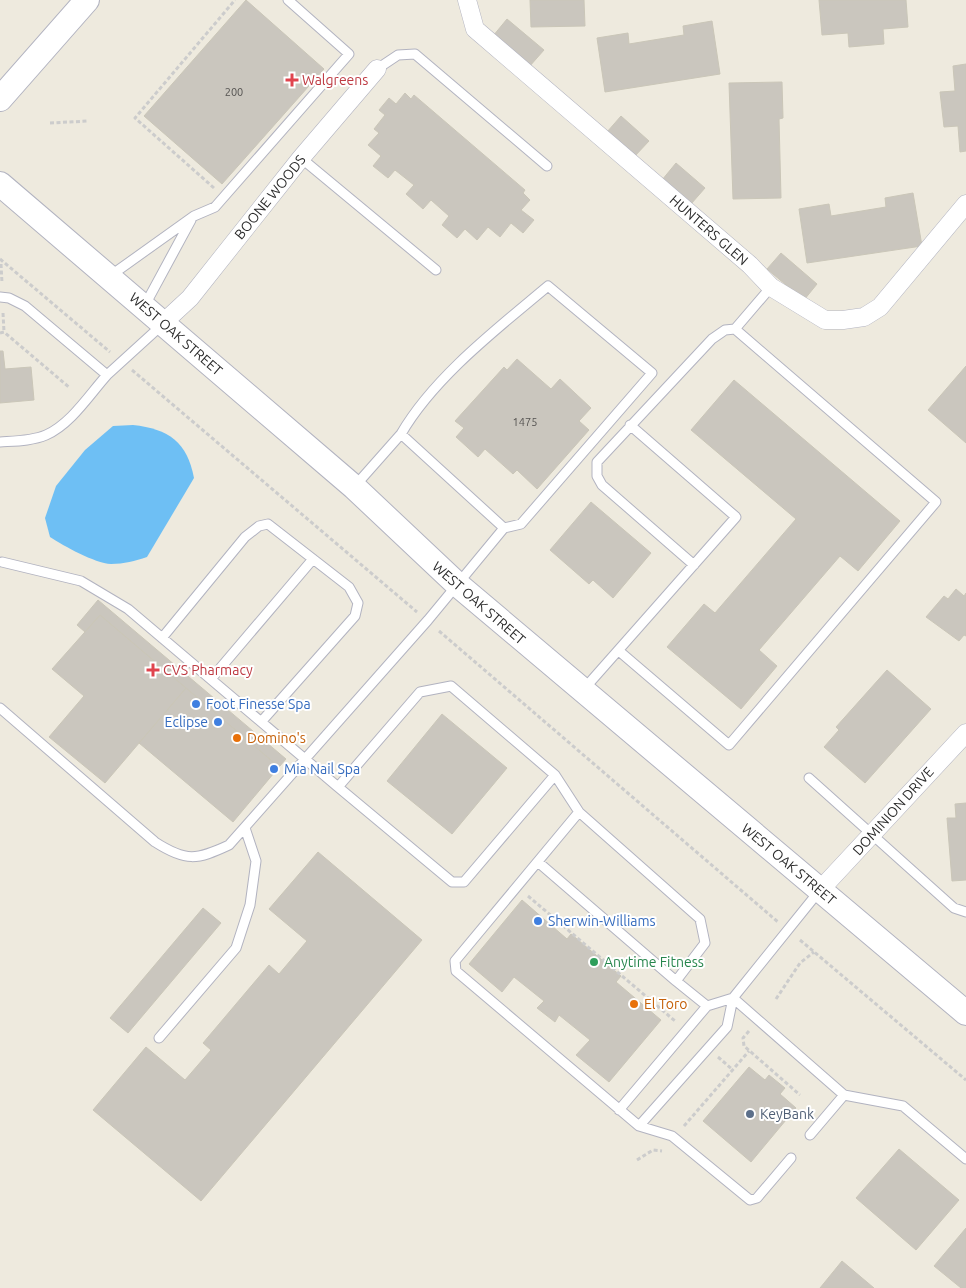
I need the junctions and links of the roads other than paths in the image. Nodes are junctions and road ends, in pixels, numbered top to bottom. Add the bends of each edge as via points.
1 (87, 0) edge
2 (288, 0) edge
3 (467, 0) edge
4 (377, 69) joint
5 (0, 99) edge
6 (301, 158) junction
7 (547, 166) dead end
8 (0, 184) edge
9 (966, 204) edge
10 (194, 216) junction
11 (436, 270) dead end
12 (110, 277) junction
13 (771, 287) junction
14 (0, 297) edge
15 (144, 308) junction
16 (163, 323) junction
17 (735, 330) junction
18 (106, 375) junction
19 (630, 425) junction
20 (401, 434) junction
21 (0, 442) edge
22 (354, 487) junction
23 (504, 528) junction
24 (313, 559) junction
25 (1, 561) edge
26 (694, 565) junction
27 (458, 585) junction
28 (162, 638) junction
29 (619, 651) junction
30 (211, 680) junction
31 (582, 692) junction
32 (0, 708) edge
33 (261, 722) junction
34 (966, 733) edge
35 (305, 759) junction
36 (554, 776) junction
37 (809, 778) dead end
38 (338, 787) junction
39 (580, 812) junction
40 (245, 828) junction
41 (872, 833) junction
42 (538, 862) junction
43 (820, 890) junction
44 (966, 912) edge
45 (676, 981) junction
46 (733, 998) junction
47 (707, 1006) junction
48 (966, 1013) edge
49 (159, 1038) dead end
50 (844, 1094) junction
51 (619, 1110) junction
52 (639, 1126) junction
53 (810, 1135) dead end
54 (791, 1158) dead end
55 (966, 1158) edge

1 - 5 main road
2 - 10 lane via 349,54 215,206
3 - 13 street, HUNTERS GLEN via 475,30 750,265
4 - 6 street, BOONE WOODS
4 - 7 lane via 398,55 415,54
6 - 11 lane
6 - 16 street, BOONE WOODS via 190,298
8 - 12 main road, WEST OAK STREET
9 - 13 street, HUNTERS GLEN via 880,307 864,317 825,320
10 - 12 lane
10 - 15 lane
12 - 15 main road, WEST OAK STREET
13 - 17 lane
14 - 18 lane via 25,306
15 - 16 main road, WEST OAK STREET
16 - 18 lane
16 - 22 main road, WEST OAK STREET
17 - 19 lane via 725,330 712,339
17 - 29 lane via 936,502 729,745
18 - 21 lane via 76,410 46,435 24,441
19 - 26 lane via 597,462 597,476 602,485
19 - 26 lane via 736,517
20 - 22 lane
20 - 23 lane
20 - 23 lane via 415,409 484,339 548,286 652,373 521,524
22 - 27 main road, WEST OAK STREET
23 - 27 lane
24 - 28 lane via 268,524 259,526 245,537
24 - 30 lane
24 - 33 lane via 348,587 358,603 355,616
25 - 28 lane via 81,582 128,609
26 - 29 lane
27 - 31 main road, WEST OAK STREET
27 - 35 lane
28 - 30 lane
29 - 31 lane
30 - 33 lane
31 - 43 main road, WEST OAK STREET
32 - 40 lane via 155,842 174,854 203,857 230,845
33 - 35 lane
34 - 41 street, DOMINION DRIVE
35 - 38 lane
35 - 40 lane
36 - 38 lane via 451,686 420,692
36 - 38 lane via 464,882 452,882
36 - 39 lane
37 - 41 lane
39 - 42 lane
39 - 45 lane via 700,919 705,944
40 - 49 lane via 256,861 250,905 236,948
41 - 43 street, DOMINION DRIVE
41 - 44 lane via 954,908
42 - 45 lane
42 - 51 lane via 455,961 456,971
43 - 46 lane
43 - 48 main road, WEST OAK STREET
45 - 47 lane
46 - 47 lane
46 - 50 lane
46 - 52 lane via 727,1026
47 - 51 lane
50 - 53 lane
50 - 55 lane via 903,1106
51 - 52 lane
52 - 54 lane via 672,1136 750,1200 757,1198

